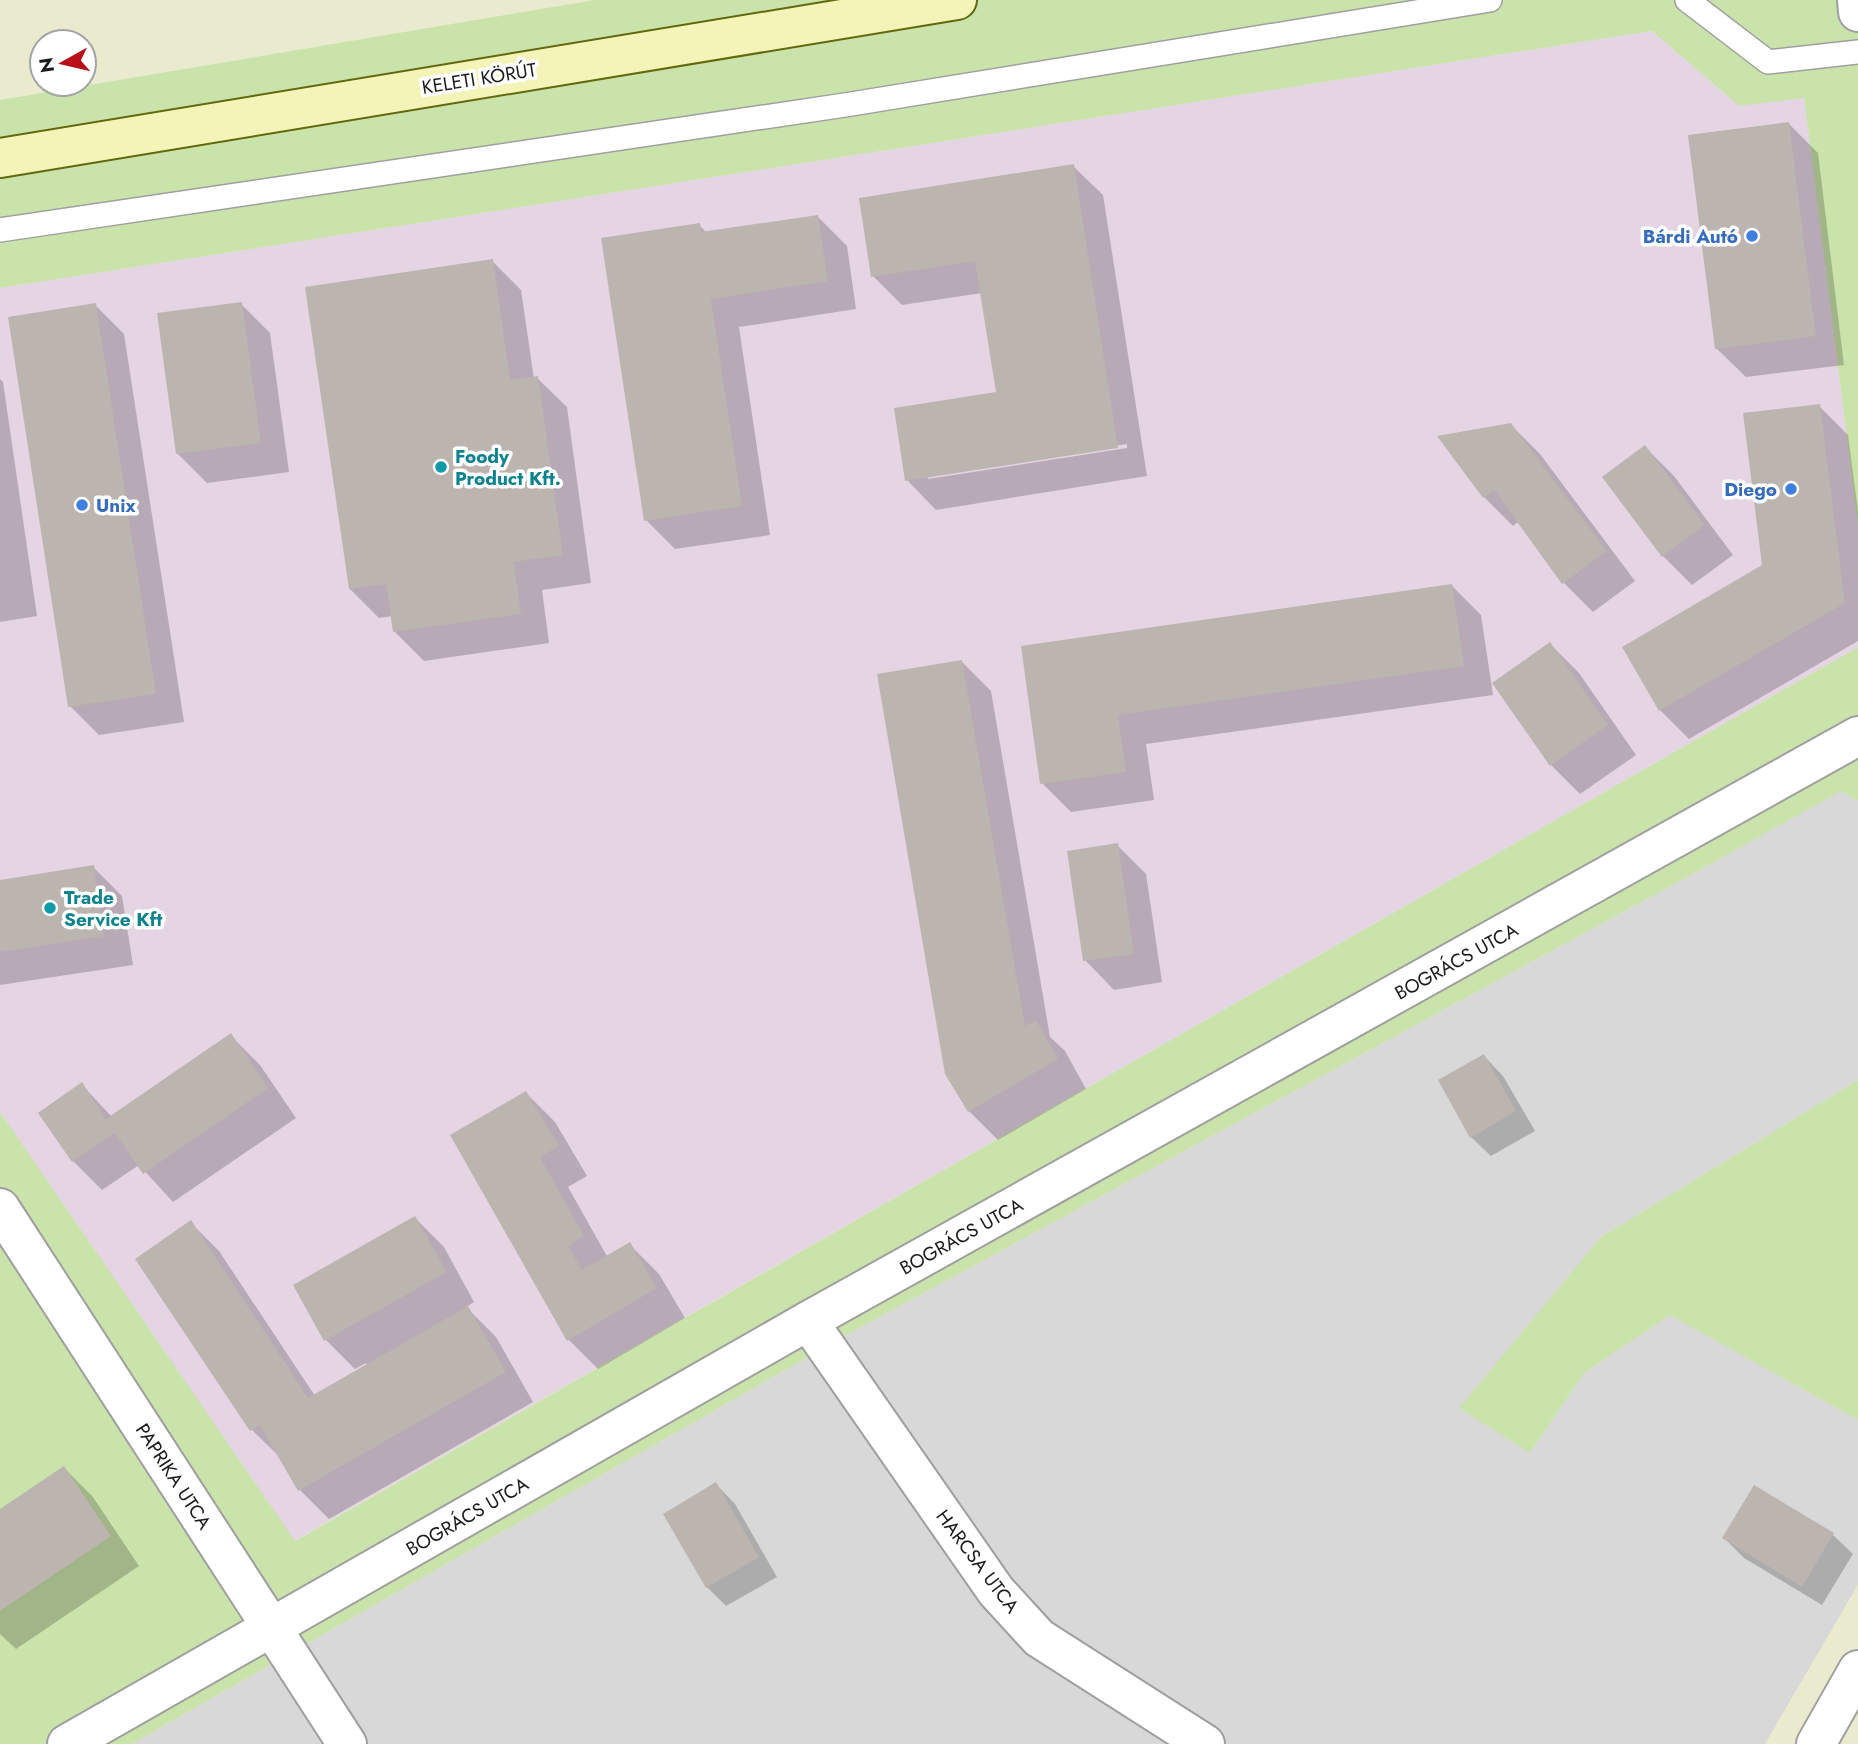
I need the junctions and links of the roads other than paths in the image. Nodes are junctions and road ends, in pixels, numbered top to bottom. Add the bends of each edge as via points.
1 (957, 0) edge
2 (1490, 0) edge
3 (1687, 0) edge
4 (1857, 0) edge
5 (1858, 12) edge
6 (1858, 52) edge
7 (0, 158) edge
8 (0, 230) edge
9 (1858, 736) edge
10 (0, 1208) edge
11 (808, 1321) junction
12 (272, 1628) junction
13 (1858, 1670) edge
14 (67, 1744) edge
15 (347, 1744) edge
16 (1205, 1744) edge
17 (1816, 1744) edge

1 - 7 main road, KELETI KÖRÚT
2 - 8 lane via 859,103
3 - 6 lane via 1769,62
4 - 5 street
9 - 11 street, BOGRÁCS UTCA
10 - 12 street, PAPRIKA UTCA
11 - 12 street, BOGRÁCS UTCA
11 - 16 street, HARCSA UTCA via 996,1591 1039,1638
12 - 14 street, BOGRÁCS UTCA
12 - 15 street, PAPRIKA UTCA
13 - 17 street

